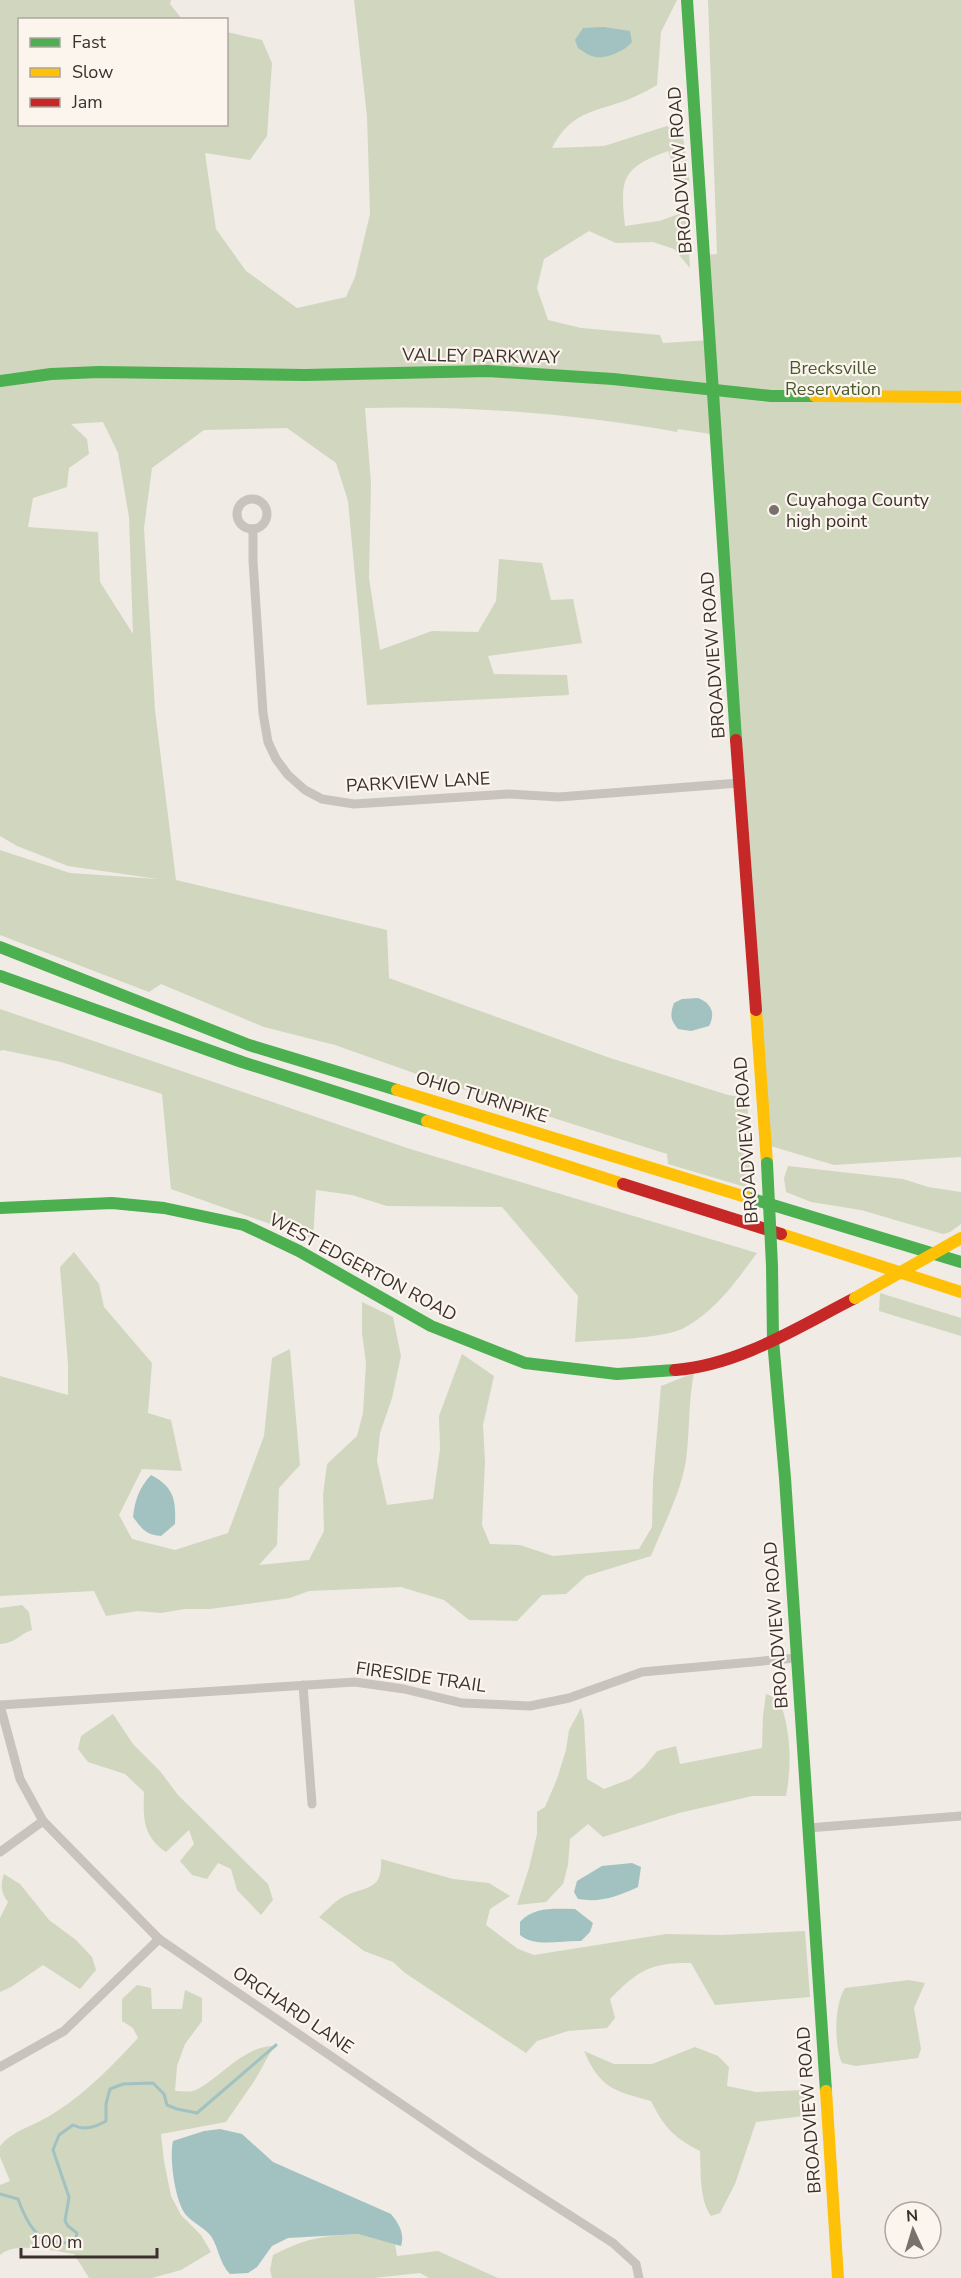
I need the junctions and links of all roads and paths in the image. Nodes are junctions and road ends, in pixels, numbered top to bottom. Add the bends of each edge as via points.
1 (687, 0) edge
2 (0, 381) edge
3 (712, 390) junction
4 (961, 397) edge
5 (253, 529) dead end
6 (739, 783) junction
7 (0, 947) edge
8 (0, 976) edge
9 (0, 1208) edge
10 (961, 1238) edge
11 (961, 1262) edge
12 (961, 1292) edge
13 (773, 1340) junction
14 (796, 1658) junction
15 (303, 1685) junction
16 (0, 1705) edge
17 (312, 1804) dead end
18 (961, 1816) edge
19 (44, 1821) junction
20 (808, 1828) junction
21 (0, 1852) edge
22 (159, 1939) junction
23 (0, 2067) edge
24 (639, 2278) edge
25 (838, 2278) edge

1 - 3 main road, BROADVIEW ROAD
2 - 3 main road, VALLEY PARKWAY via 99,372 305,375 488,371
3 - 4 main road, VALLEY PARKWAY via 771,396
3 - 6 main road, BROADVIEW ROAD
5 - 6 street, PARKVIEW LANE via 268,742 288,775 322,799 354,804 509,794 559,796
6 - 13 main road, BROADVIEW ROAD, bridge via 767,1163
7 - 11 main road, OHIO TURNPIKE via 249,1045
8 - 12 main road via 242,1062
9 - 13 main road, WEST EDGERTON ROAD via 112,1203 164,1208 244,1225 299,1251 431,1326 525,1364 617,1374 684,1369 723,1361
10 - 13 main road, WEST EDGERTON ROAD, bridge
13 - 14 main road, BROADVIEW ROAD
14 - 15 street, FIRESIDE TRAIL via 642,1672 569,1698 530,1706 462,1703 355,1682
14 - 20 main road, BROADVIEW ROAD
15 - 16 street, FIRESIDE TRAIL
15 - 17 street
16 - 19 street, ORCHARD LANE via 20,1779
18 - 20 street
19 - 21 street
19 - 22 street, ORCHARD LANE
20 - 25 main road, BROADVIEW ROAD
22 - 23 street via 64,2031
22 - 24 street, ORCHARD LANE via 476,2155 613,2243 636,2264

